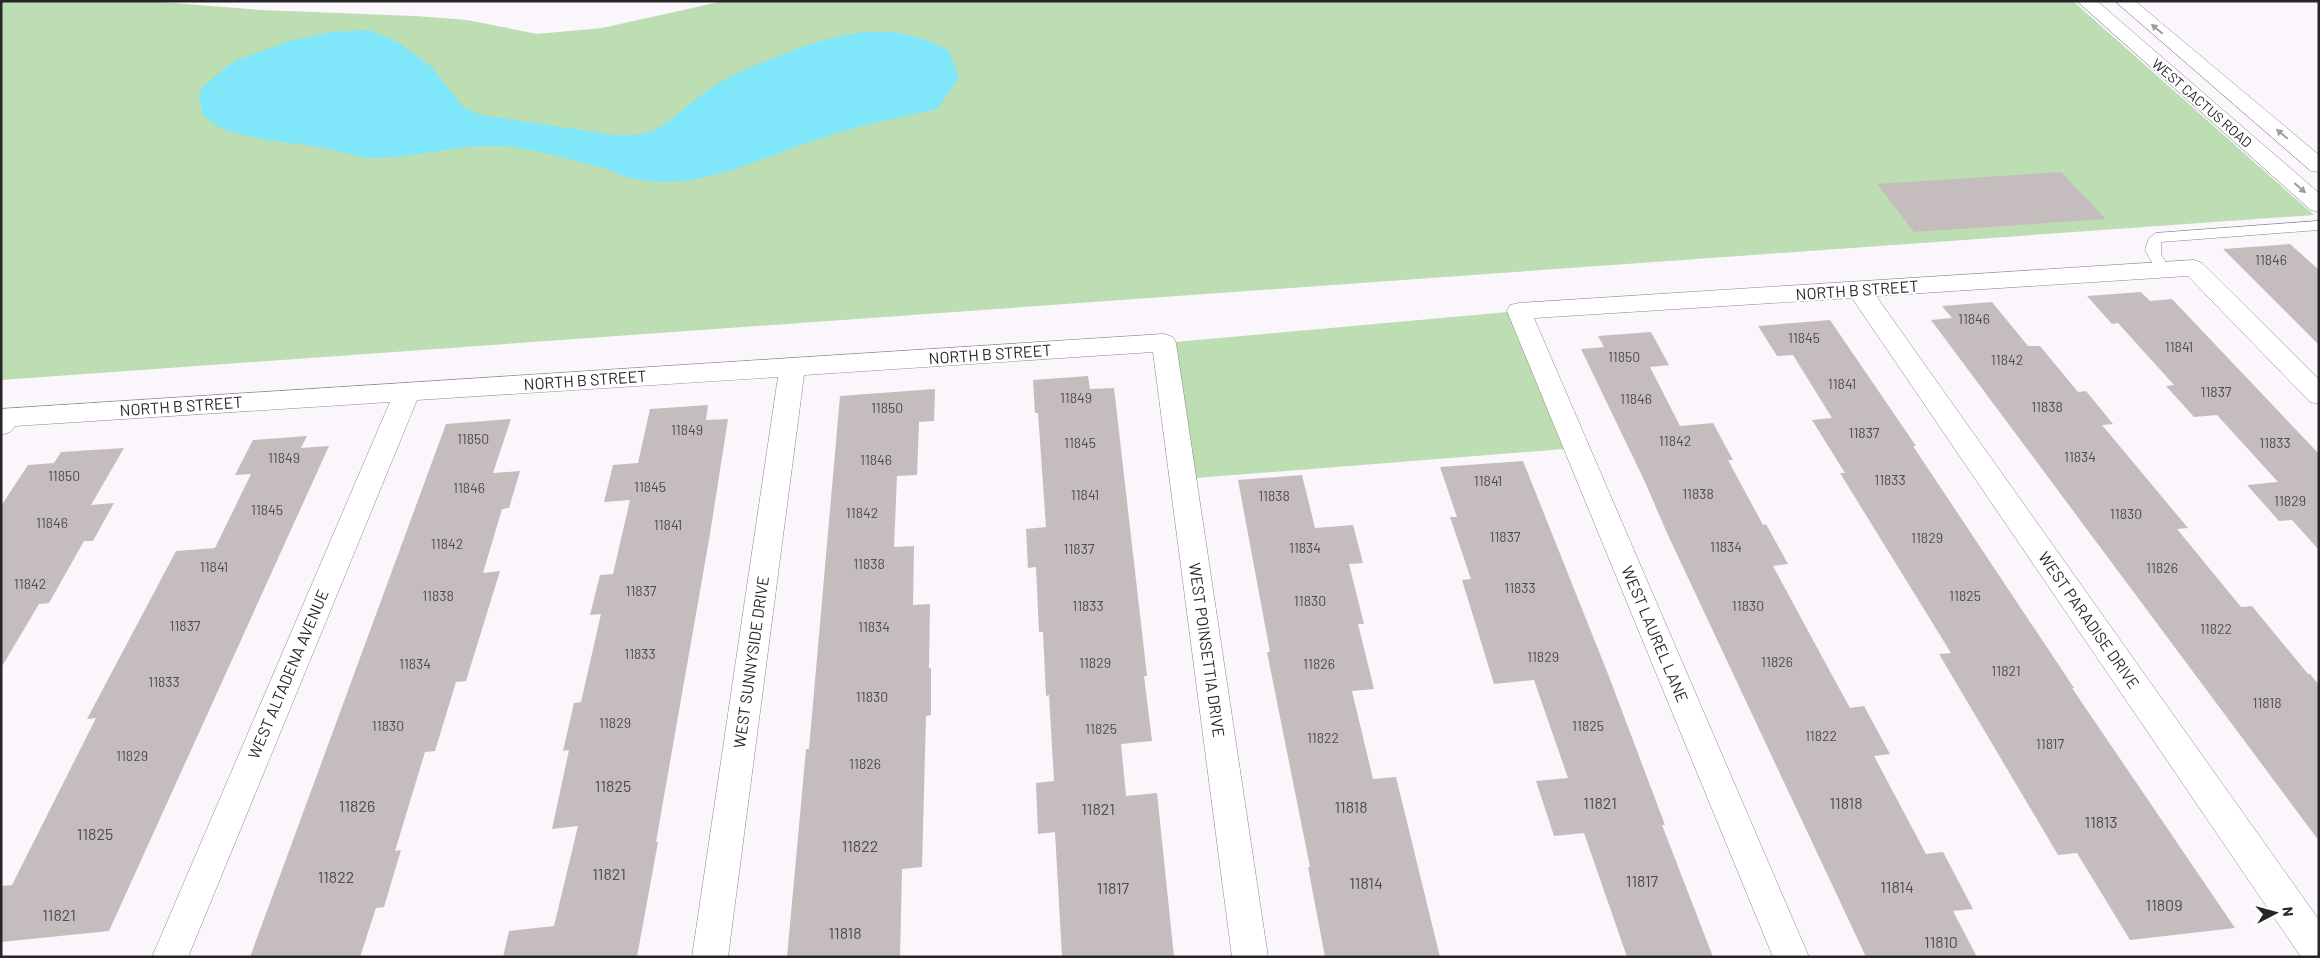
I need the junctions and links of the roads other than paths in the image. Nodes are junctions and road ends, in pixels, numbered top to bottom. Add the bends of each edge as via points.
1 (2086, 1) edge
2 (2124, 1) edge
3 (2319, 166) edge
4 (2319, 205) edge
5 (2319, 225) edge
6 (2163, 270) junction
7 (1858, 290) junction
8 (1519, 311) joint
9 (1164, 343) joint
10 (792, 367) junction
11 (407, 392) junction
12 (2319, 395) edge
13 (3, 419) edge
14 (2319, 951) edge
15 (170, 957) edge
16 (710, 957) edge
17 (1250, 957) edge
18 (1791, 957) edge

1 -> 4 street, WEST CACTUS ROAD
3 -> 2 street, WEST CACTUS ROAD
5 - 6 lane via 2156,238 2152,251
6 - 7 street, NORTH B STREET
6 - 12 street, NORTH B STREET via 2194,268
7 - 8 street, NORTH B STREET
7 - 14 street, WEST PARADISE DRIVE
8 - 18 street, WEST LAUREL LANE
9 - 10 street, NORTH B STREET
9 - 17 street, WEST POINSETTIA DRIVE
10 - 11 street, NORTH B STREET
10 - 16 street, WEST SUNNYSIDE DRIVE
11 - 13 street, NORTH B STREET
11 - 15 street, WEST ALTADENA AVENUE

